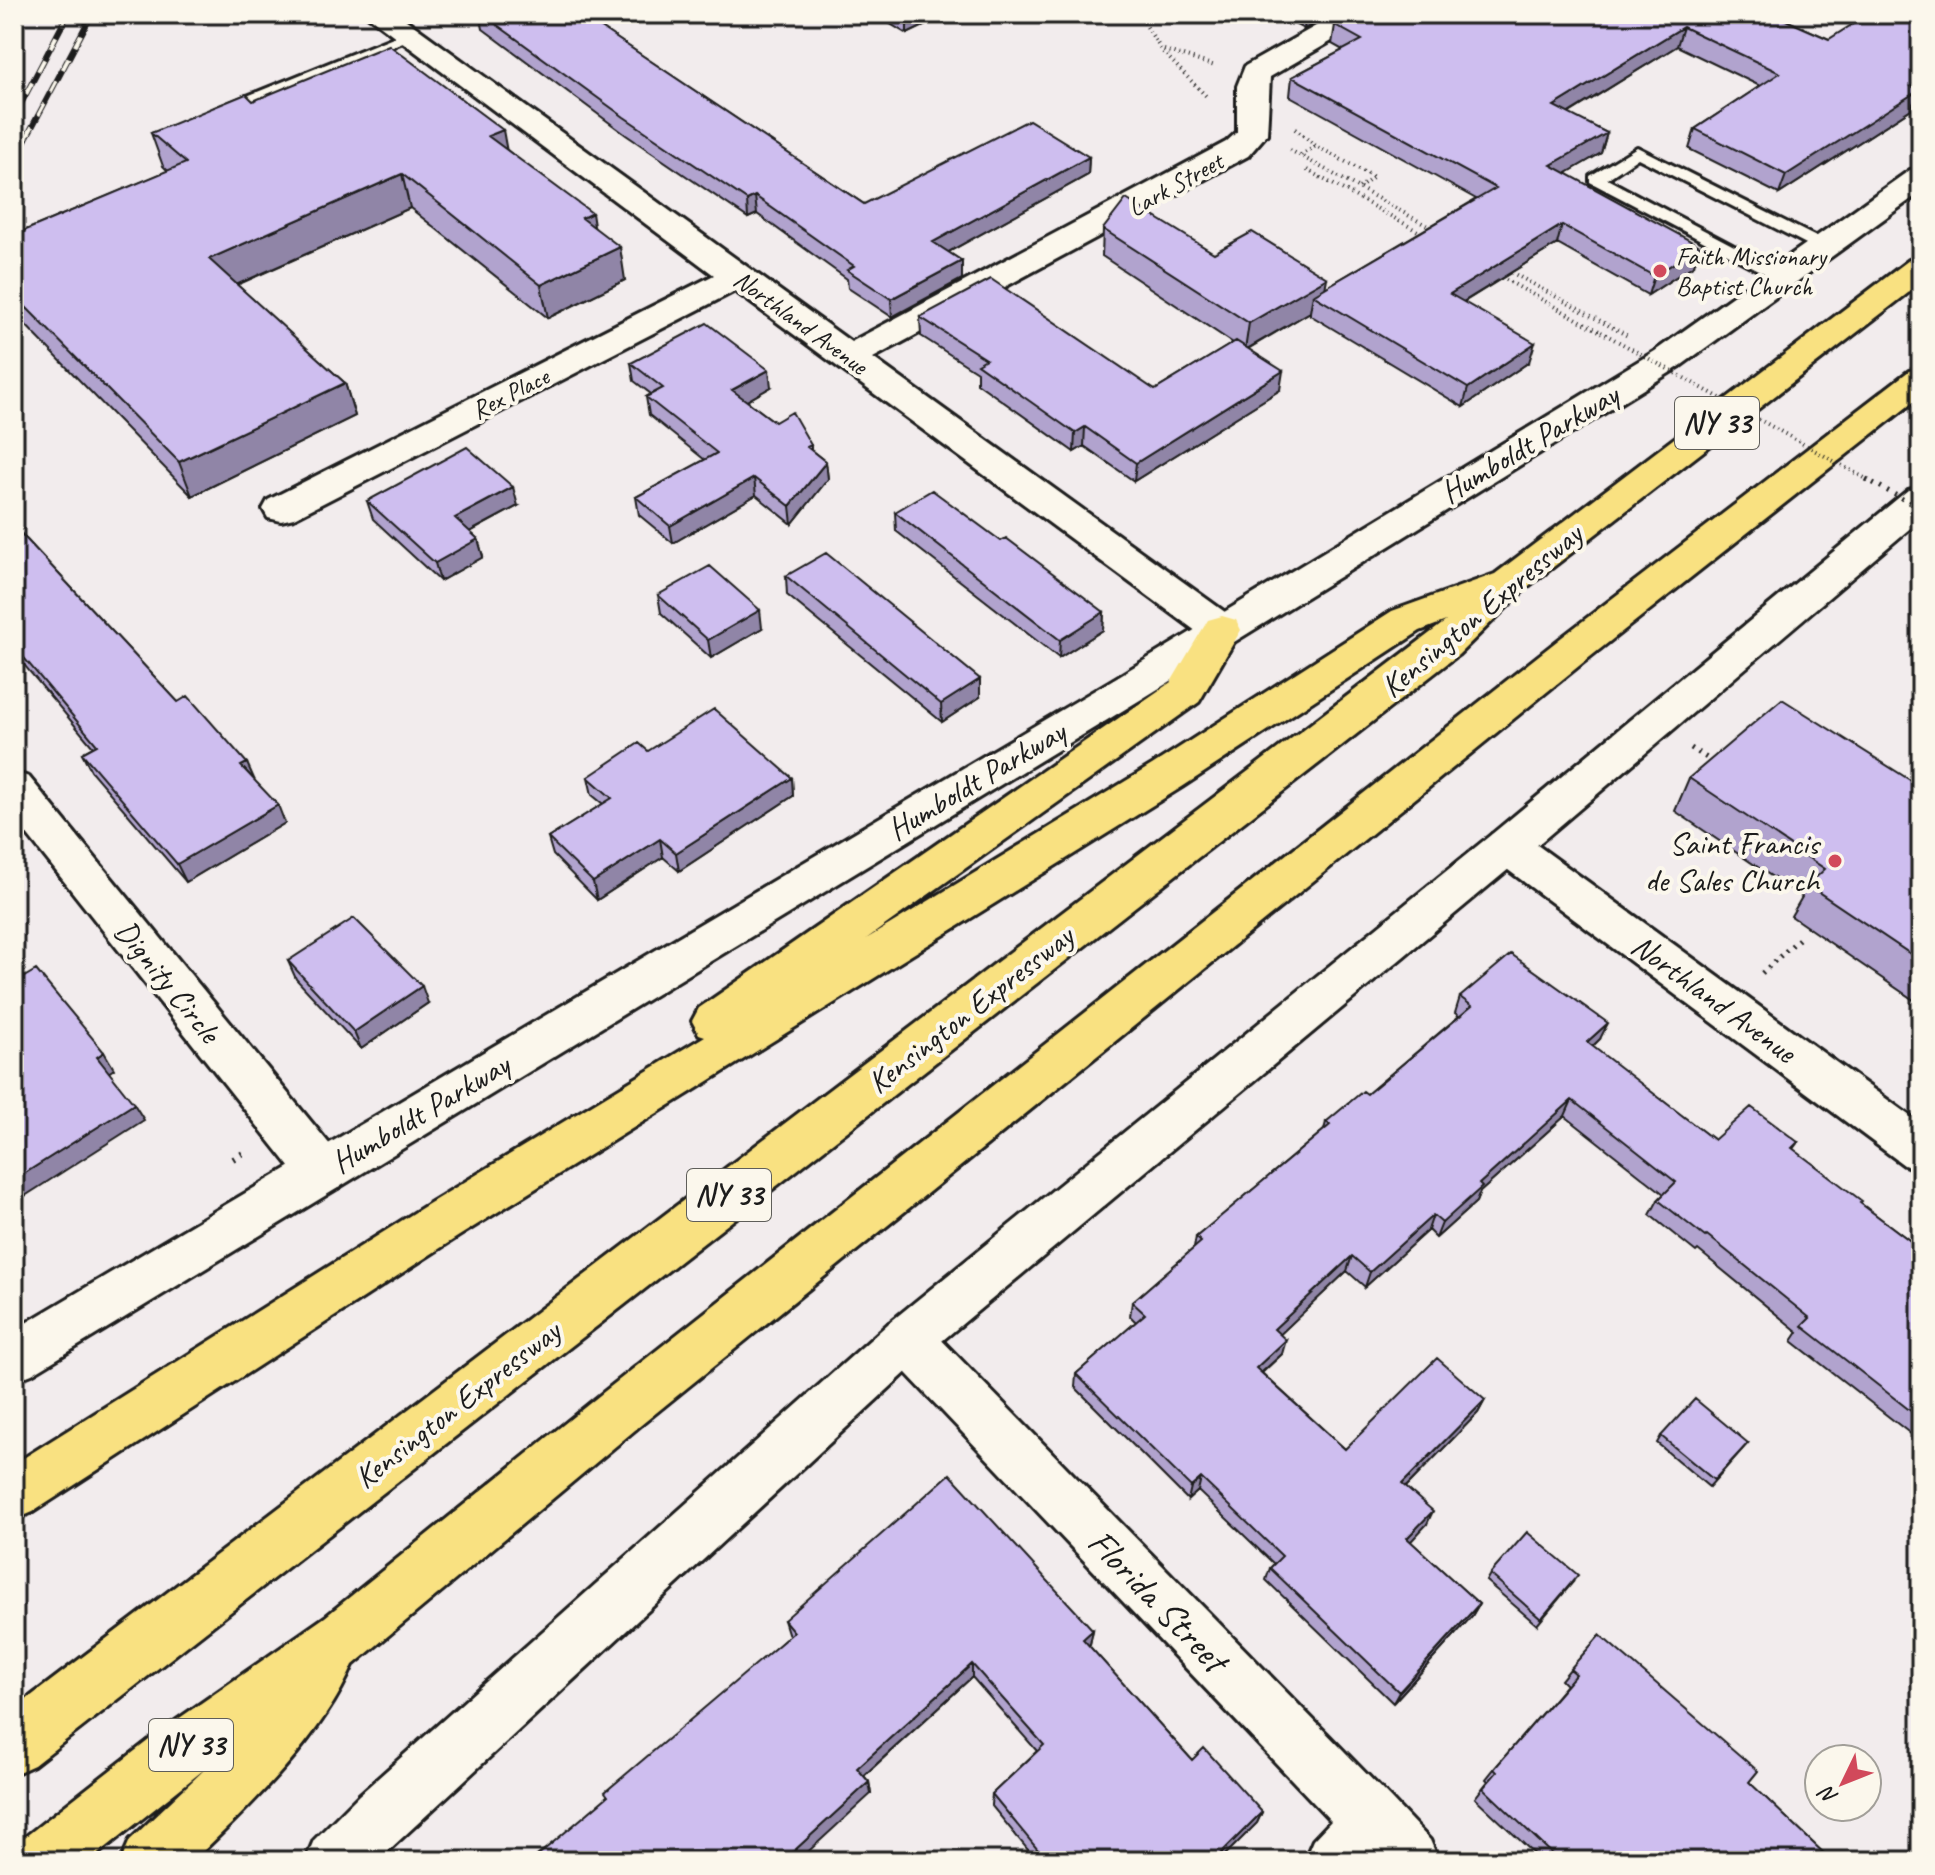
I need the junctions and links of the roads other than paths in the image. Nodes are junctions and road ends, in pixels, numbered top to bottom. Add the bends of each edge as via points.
1 (1358, 14) edge
2 (405, 24) edge
3 (211, 113) edge
4 (1921, 177) edge
5 (1824, 247) junction
6 (1921, 267) edge
7 (738, 276) junction
8 (1783, 276) junction
9 (848, 357) junction
10 (1921, 379) edge
11 (1921, 499) edge
12 (281, 509) dead end
13 (1513, 579) junction
14 (1222, 630) junction
15 (14, 788) edge
16 (1507, 846) junction
17 (1921, 1151) edge
18 (323, 1172) junction
19 (442, 1221) junction
20 (907, 1339) junction
21 (14, 1357) edge
22 (14, 1494) edge
23 (345, 1637) junction
24 (14, 1745) edge
25 (1371, 1848) edge
26 (42, 1861) edge
27 (151, 1861) edge
28 (335, 1861) edge

1 - 9 street, Lark Street via 1256,72 1248,141 1126,217
2 - 3 lane
2 - 7 street, Northland Avenue
4 - 5 street, Humboldt Parkway
5 - 8 street, Humboldt Parkway
5 - 8 lane via 1637,152 1596,179
6 - 13 highway, Kensington Expressway / NY 33
7 - 9 street, Northland Avenue
7 - 12 street, Rex Place
8 - 14 street, Humboldt Parkway via 1667,359
9 - 14 street, Northland Avenue
10 - 23 highway, NY 33 via 635,1398
11 - 16 street
13 - 19 highway via 1406,621 1154,785
13 - 24 highway, Kensington Expressway / NY 33 via 1431,655
14 - 18 street, Humboldt Parkway
14 - 19 highway via 1185,692 653,1063
15 - 18 street, Dignity Circle
16 - 17 street, Northland Avenue
16 - 20 street
18 - 21 street, Humboldt Parkway
19 - 22 highway
20 - 25 street, Florida Street
20 - 28 street
23 - 26 highway, NY 33 via 178,1753
23 - 27 highway via 278,1731

